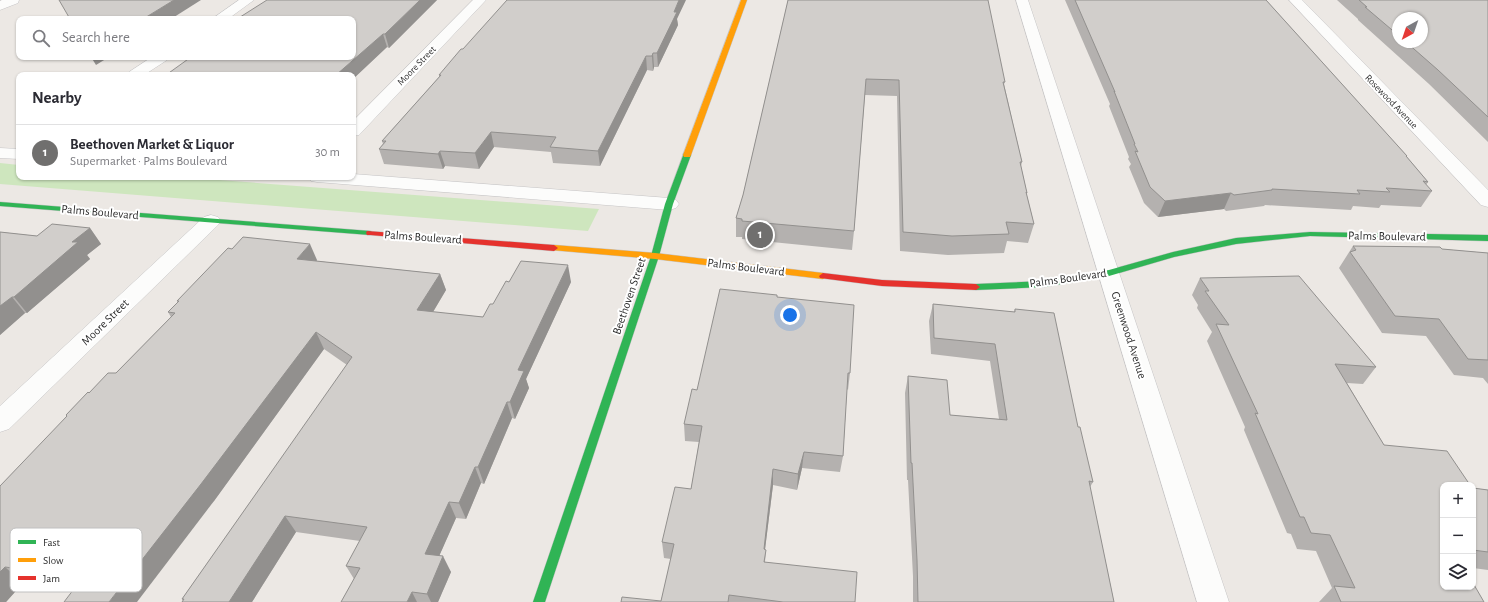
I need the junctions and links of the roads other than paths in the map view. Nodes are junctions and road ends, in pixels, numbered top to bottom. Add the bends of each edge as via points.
1 (13, 0) edge
2 (248, 0) edge
3 (480, 0) edge
4 (744, 0) edge
5 (1022, 0) edge
6 (1295, 0) edge
7 (0, 6) edge
8 (224, 16) edge
9 (157, 60) edge
10 (139, 72) edge
11 (356, 128) edge
12 (356, 180) edge
13 (1488, 201) edge
14 (0, 204) edge
15 (670, 204) junction
16 (211, 221) junction
17 (1488, 238) edge
18 (655, 256) junction
19 (1109, 273) junction
20 (0, 422) edge
21 (539, 602) edge
22 (1213, 602) edge

1 - 7 street
2 - 8 street
3 - 11 street, Moore Street
4 - 15 street, Beethoven Street
5 - 19 street, Greenwood Avenue
6 - 13 street, Rosewood Avenue
9 - 10 street
12 - 15 street
14 - 16 street, Palms Boulevard
15 - 18 street, Beethoven Street
16 - 18 street, Palms Boulevard
16 - 20 street, Moore Street
17 - 19 street, Palms Boulevard via 1310,234 1236,241
18 - 19 street, Palms Boulevard via 890,284 974,287 1044,284
18 - 21 street, Beethoven Street
19 - 22 street, Greenwood Avenue

